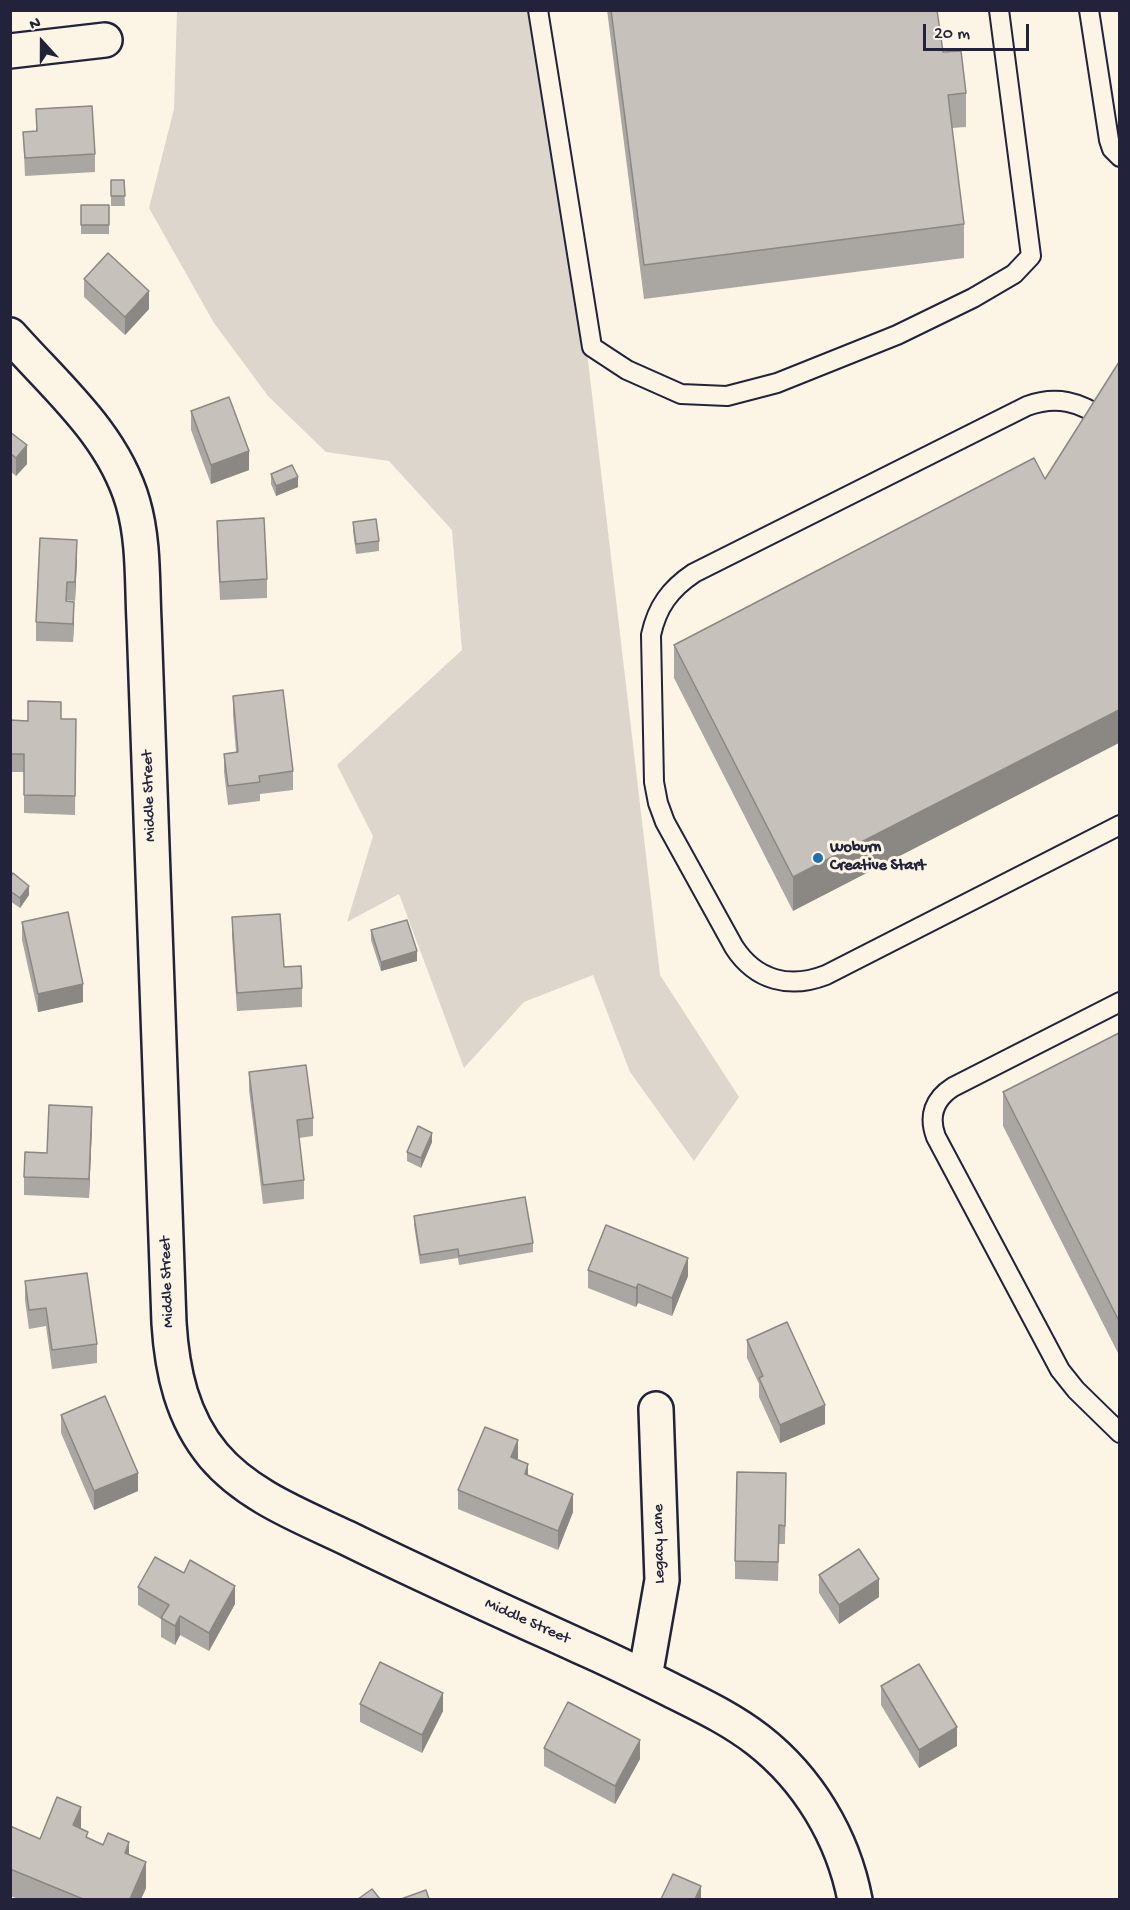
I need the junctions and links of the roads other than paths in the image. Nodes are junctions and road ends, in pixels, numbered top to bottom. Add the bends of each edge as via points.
1 (538, 10) edge
2 (999, 10) edge
3 (1089, 10) edge
4 (105, 40) dead end
5 (10, 51) edge
6 (1119, 157) edge
7 (10, 334) edge
8 (1105, 419) edge
9 (1119, 825) edge
10 (1119, 1002) edge
11 (656, 1409) dead end
12 (1119, 1433) edge
13 (645, 1677) junction
14 (855, 1899) edge

1 - 2 lane via 592,346 627,370 681,394 727,396 777,383 897,335 1014,274 1030,256
3 - 6 lane via 1108,140
4 - 5 street
7 - 13 street, Middle Street via 108,446 127,486 136,519 142,577 169,1323 175,1376 189,1415 206,1446 229,1471 278,1505
8 - 9 lane via 1066,400 1033,404 694,573 676,586 662,603 651,635 653,772 665,822 734,947 755,971 785,982 806,982 826,975
10 - 12 lane via 953,1087 937,1101 932,1123 1060,1370
11 - 13 street, Legacy Lane via 662,1580
13 - 14 street, Middle Street via 722,1715 759,1741 789,1772 834,1832

